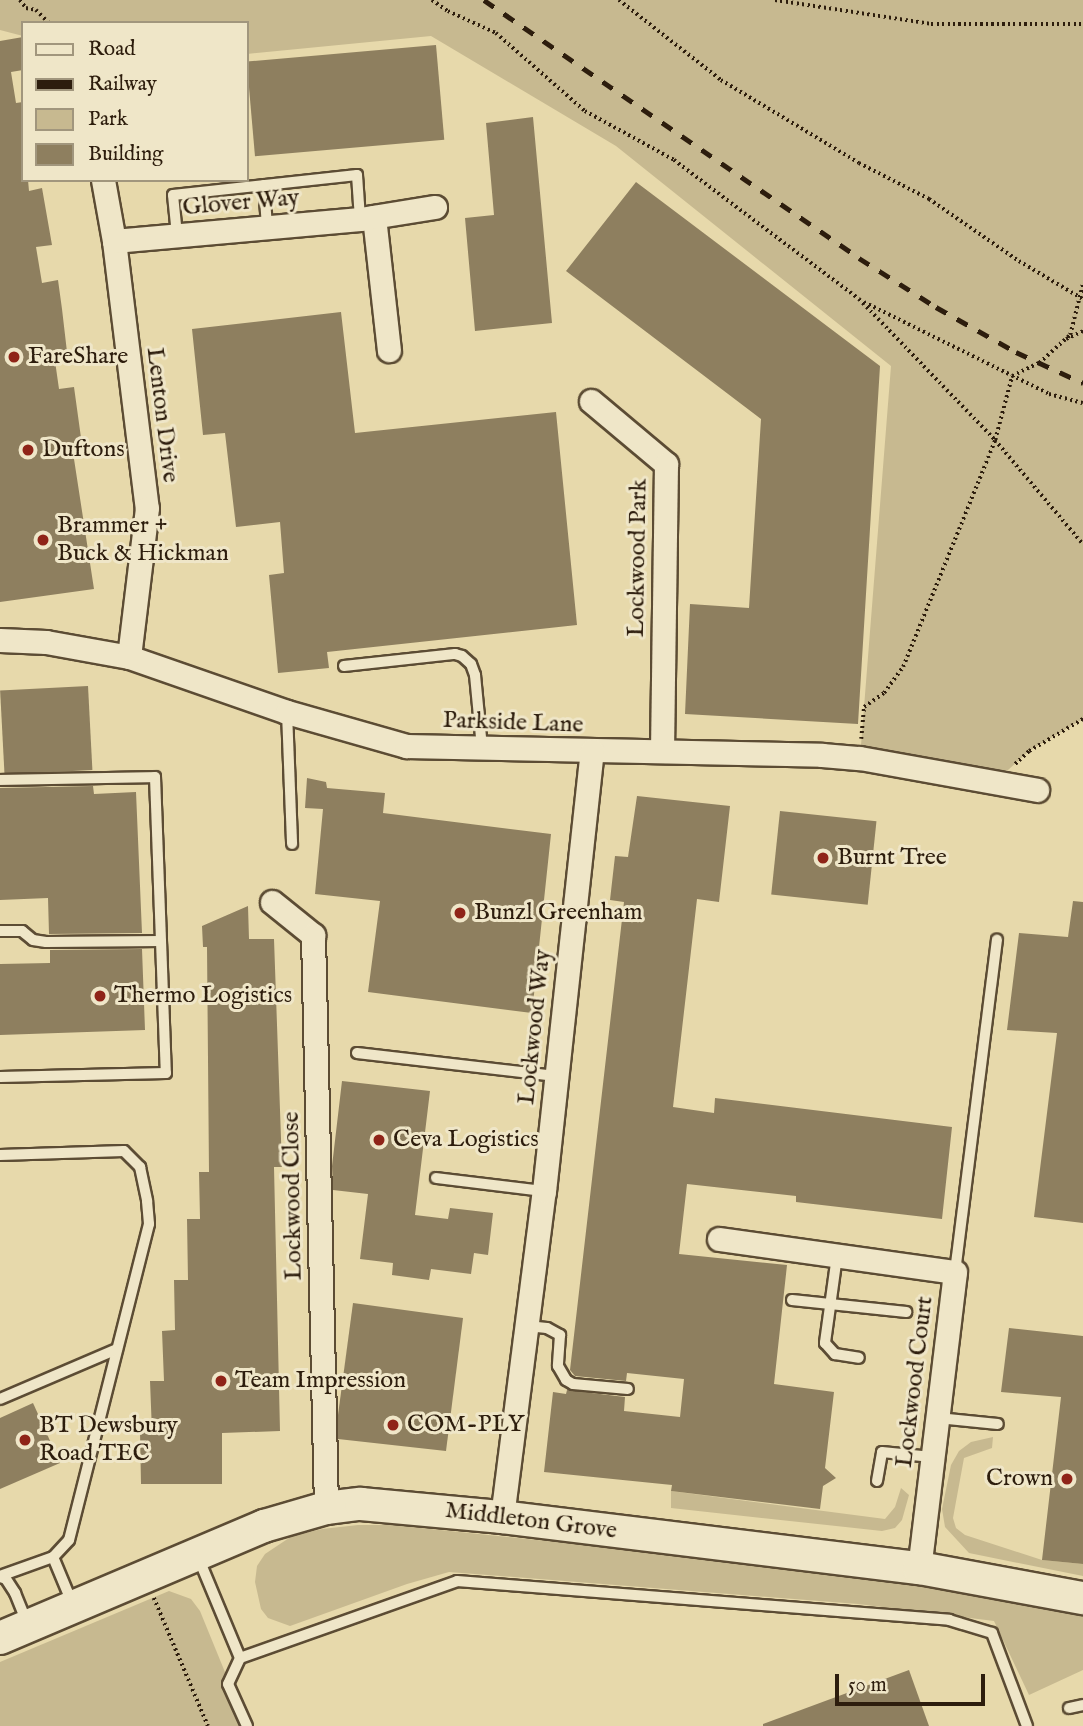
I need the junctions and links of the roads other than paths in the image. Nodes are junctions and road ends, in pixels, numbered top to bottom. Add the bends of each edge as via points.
1 (103, 182) edge
2 (264, 185) junction
3 (435, 207) dead end
4 (367, 218) junction
5 (267, 227) junction
6 (177, 235) junction
7 (114, 241) junction
8 (388, 350) dead end
9 (591, 401) dead end
10 (0, 640) edge
11 (129, 657) junction
12 (344, 666) dead end
13 (287, 712) junction
14 (482, 748) junction
15 (592, 751) junction
16 (662, 751) junction
17 (0, 780) edge
18 (1037, 790) dead end
19 (292, 844) dead end
20 (272, 902) dead end
21 (0, 932) edge
22 (997, 940) dead end
23 (161, 942) junction
24 (357, 1053) dead end
25 (556, 1076) junction
26 (0, 1077) edge
27 (0, 1155) edge
28 (436, 1178) dead end
29 (544, 1191) junction
30 (719, 1239) dead end
31 (837, 1256) junction
32 (955, 1272) junction
33 (792, 1300) dead end
34 (830, 1304) junction
35 (906, 1312) dead end
36 (527, 1326) junction
37 (117, 1349) junction
38 (859, 1358) dead end
39 (628, 1389) dead end
40 (0, 1399) edge
41 (938, 1418) junction
42 (998, 1424) dead end
43 (933, 1457) junction
44 (877, 1481) dead end
45 (326, 1508) junction
46 (502, 1517) junction
47 (197, 1554) junction
48 (53, 1557) junction
49 (919, 1568) junction
50 (0, 1576) edge
51 (1083, 1598) edge
52 (74, 1608) junction
53 (14, 1632) edge
54 (240, 1658) junction
55 (1083, 1705) edge
56 (1069, 1708) dead end
57 (247, 1726) edge
58 (1027, 1726) edge

1 - 7 street, Lenton Drive
2 - 4 lane via 357,175
2 - 5 lane
2 - 6 lane via 173,195
3 - 4 street, Glover Way
4 - 5 street, Glover Way
4 - 8 street
5 - 6 street, Glover Way
6 - 7 street, Glover Way
7 - 11 street, Lenton Drive via 147,508
9 - 16 street, Lockwood Park via 666,464
10 - 11 street, Parkside Lane via 46,642
11 - 13 street, Parkside Lane
12 - 14 lane via 462,656 475,675
13 - 14 street, Parkside Lane via 406,746
13 - 19 lane
14 - 15 street, Parkside Lane
15 - 16 street, Parkside Lane
15 - 25 street, Lockwood Way
16 - 18 street, Parkside Lane via 860,758
17 - 23 lane via 155,776
20 - 45 street, Lockwood Close via 313,935
21 - 23 lane via 22,931 33,940 46,942
22 - 32 lane
23 - 26 lane via 166,1073
24 - 25 lane
25 - 29 street, Lockwood Way
27 - 37 lane via 124,1151 140,1167 149,1224
28 - 29 lane
29 - 36 street, Lockwood Way
30 - 31 street, Lockwood Court
31 - 32 street, Lockwood Court
31 - 34 lane
32 - 41 street, Lockwood Court
33 - 34 lane
34 - 35 lane
34 - 38 lane via 824,1337 828,1349
36 - 39 lane via 560,1335 558,1366 566,1380
36 - 46 street, Lockwood Way
37 - 40 lane
37 - 48 lane via 69,1540
41 - 42 lane
41 - 43 street, Lockwood Court
43 - 44 lane via 882,1452
43 - 49 street, Lockwood Court
45 - 46 street, Middleton Grove via 361,1504
45 - 47 street, Middleton Grove via 264,1526
46 - 49 street, Middleton Grove
47 - 52 street, Middleton Grove
47 - 54 lane
48 - 50 lane
48 - 52 lane
49 - 51 street, Middleton Grove
50 - 53 lane via 15,1593
52 - 53 street, Middleton Grove
54 - 57 lane via 228,1684
54 - 58 lane via 457,1581 949,1620 992,1633
55 - 56 lane

